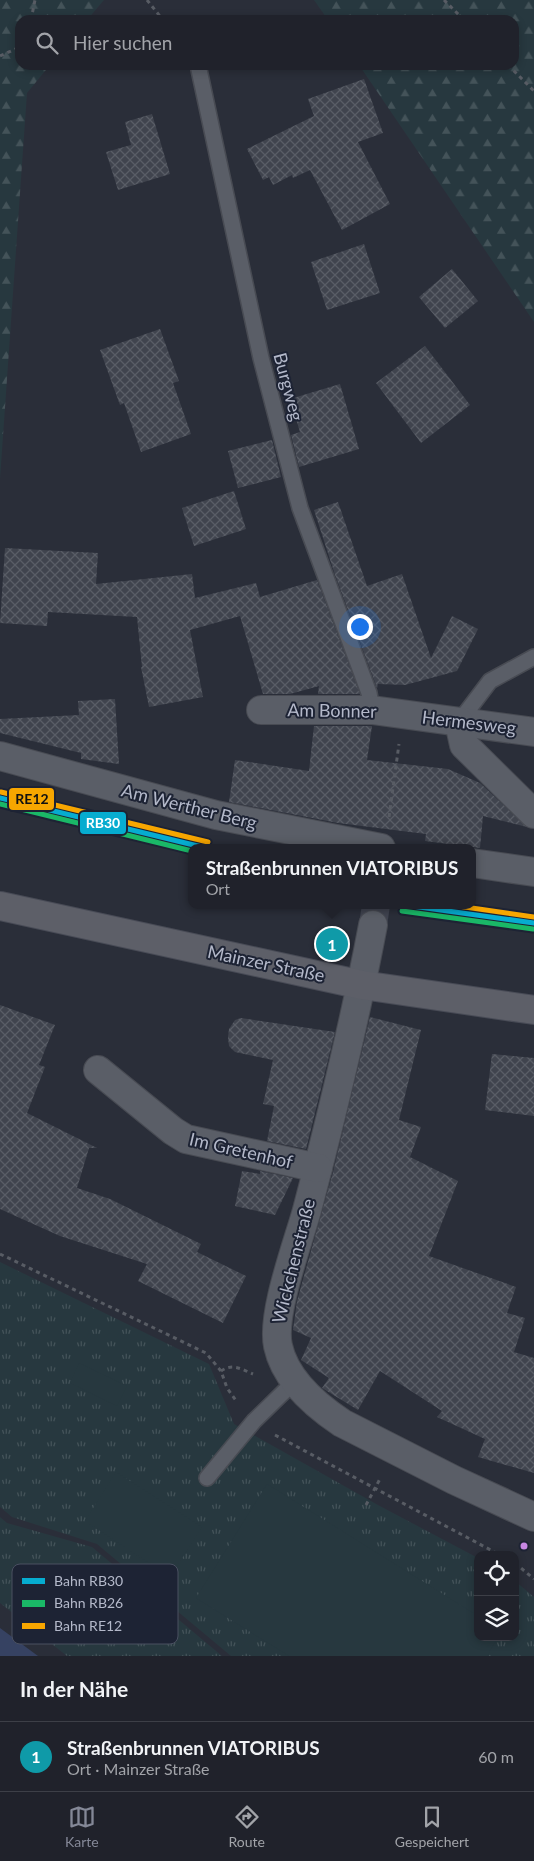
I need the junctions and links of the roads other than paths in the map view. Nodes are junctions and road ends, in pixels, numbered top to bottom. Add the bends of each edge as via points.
1 (199, 70) edge
2 (534, 657) edge
3 (261, 710) dead end
4 (372, 710) junction
5 (403, 715) joint
6 (459, 722) junction
7 (534, 732) edge
8 (0, 756) edge
9 (534, 814) edge
10 (361, 844) edge
11 (476, 864) edge
12 (534, 872) edge
13 (0, 906) edge
14 (373, 925) tunnel mouth
15 (362, 985) junction
16 (534, 1010) edge
17 (98, 1070) dead end
18 (318, 1168) junction
19 (295, 1381) junction
20 (207, 1478) dead end
21 (534, 1517) edge

1 - 4 lane, Burgweg via 261,358 300,508 369,693
2 - 6 lane via 490,681
3 - 4 street, Am Bonner
4 - 5 street, Am Bonner
5 - 6 street, Hermesweg
6 - 7 street, Hermesweg
6 - 9 street via 464,745
8 - 10 street, Am Werther Berg via 216,815
11 - 12 street
13 - 15 main road, Mainzer Straße
14 - 15 street, Wickchenstraße
15 - 16 main road, Mainzer Straße
15 - 18 street, Wickchenstraße
17 - 18 street, Im Gretenhof via 186,1140
18 - 19 street, Wickchenstraße via 279,1309 276,1334 281,1357
19 - 20 lane via 254,1421
19 - 21 street, Wickchenstraße via 342,1423

